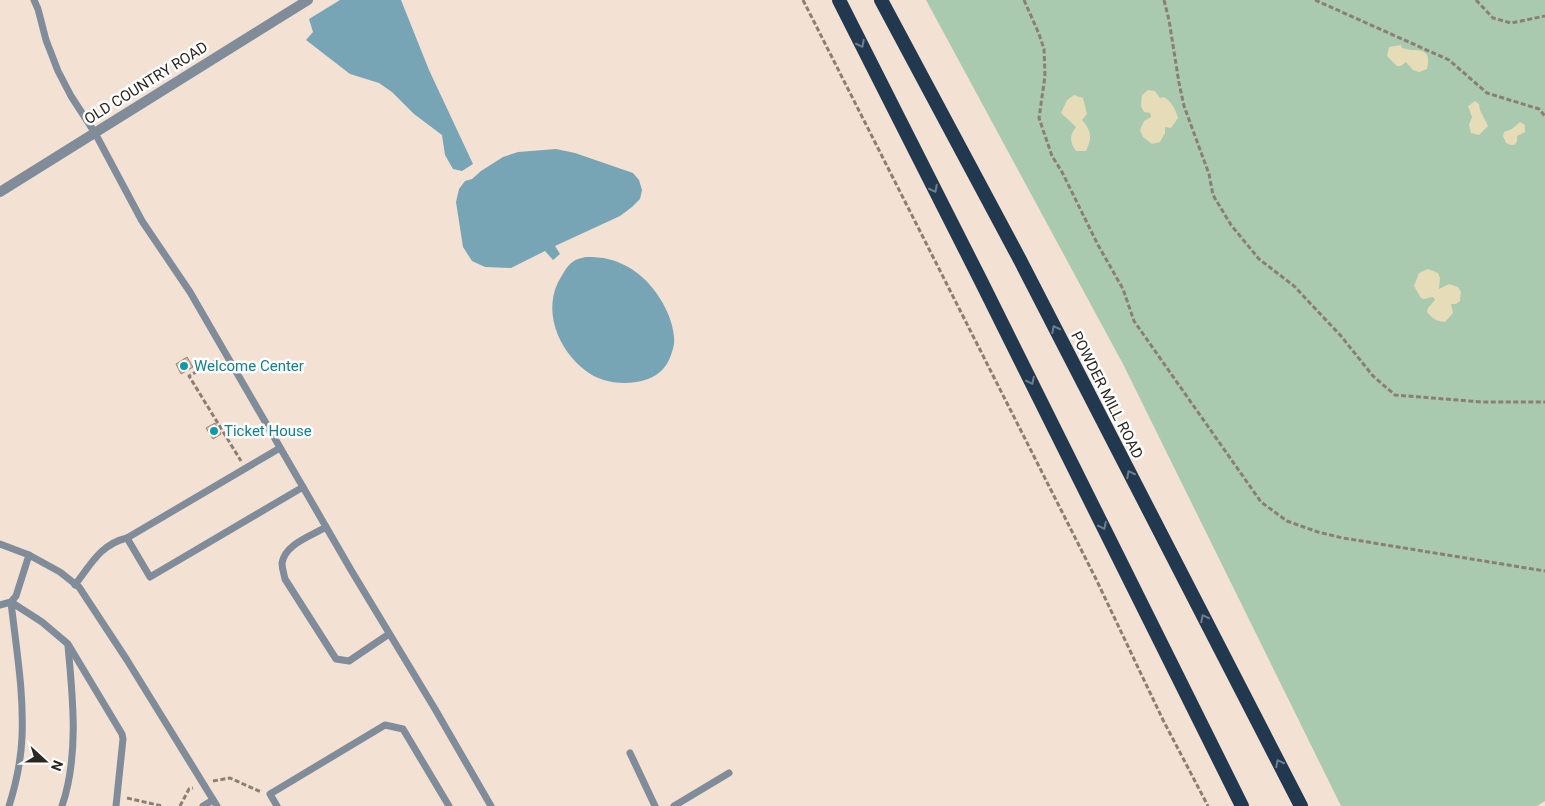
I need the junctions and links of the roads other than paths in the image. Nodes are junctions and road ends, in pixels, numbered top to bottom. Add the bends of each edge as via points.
1 (34, 0) edge
2 (308, 0) edge
3 (839, 0) edge
4 (880, 0) edge
5 (95, 133) junction
6 (0, 192) edge
7 (280, 448) junction
8 (303, 487) junction
9 (326, 527) junction
10 (127, 538) junction
11 (0, 544) edge
12 (29, 555) junction
13 (75, 585) junction
14 (11, 602) junction
15 (0, 604) edge
16 (389, 634) junction
17 (68, 644) junction
18 (630, 753) dead end
19 (729, 774) dead end
20 (215, 803) edge
21 (9, 806) edge
22 (62, 806) edge
23 (116, 806) edge
24 (203, 806) edge
25 (278, 806) edge
26 (449, 806) edge
27 (491, 806) edge
28 (655, 806) edge
29 (674, 806) edge
30 (1242, 806) edge
31 (1301, 806) edge

1 - 5 lane via 58,71
2 - 5 street, OLD COUNTRY ROAD
3 -> 30 highway
31 -> 4 highway, POWDER MILL ROAD via 1019,258
5 - 6 street, OLD COUNTRY ROAD
5 - 7 lane via 142,221 190,292
7 - 8 lane
7 - 10 lane
8 - 9 lane
8 - 10 lane via 150,577
9 - 16 lane
9 - 16 lane via 285,553 282,565 285,579 336,659 349,661
10 - 13 lane via 116,540 100,552
11 - 12 lane
12 - 13 lane via 60,572
12 - 14 lane via 16,596
13 - 20 lane via 127,660
14 - 15 lane
14 - 17 lane
14 - 21 lane via 22,698 22,738 18,773
16 - 27 lane
17 - 22 lane via 73,699 72,765
17 - 23 lane via 124,739
18 - 28 lane
19 - 29 lane
20 - 24 lane
25 - 26 lane via 270,794 385,725 403,729

